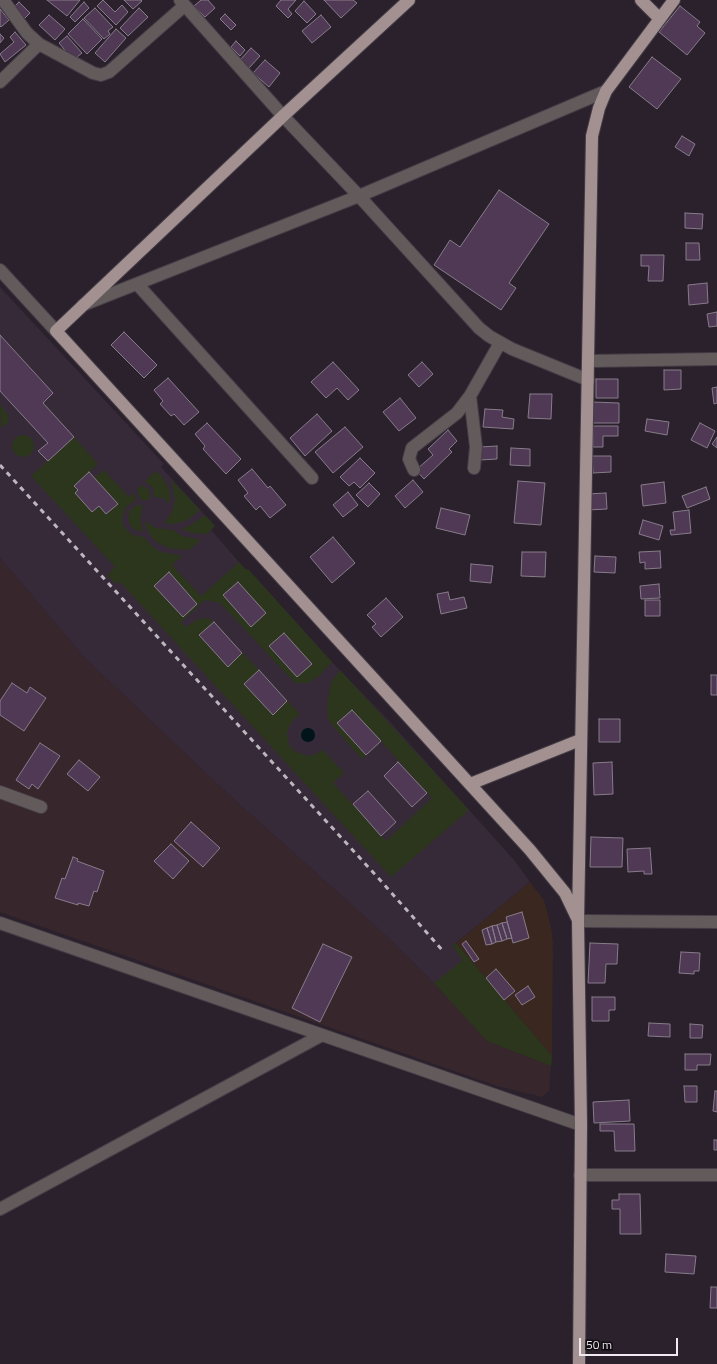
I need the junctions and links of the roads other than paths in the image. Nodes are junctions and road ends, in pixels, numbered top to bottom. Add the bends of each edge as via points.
1 (2, 0) edge
2 (409, 0) edge
3 (641, 0) edge
4 (674, 0) edge
5 (182, 3) edge
6 (659, 18) junction
7 (39, 44) junction
8 (0, 82) edge
9 (606, 91) junction
10 (283, 116) junction
11 (359, 196) junction
12 (0, 270) edge
13 (138, 285) junction
14 (83, 306) junction
15 (56, 331) junction
16 (500, 343) junction
17 (717, 359) edge
18 (589, 361) junction
19 (588, 380) junction
20 (470, 396) junction
21 (474, 468) dead end
22 (414, 470) dead end
23 (312, 478) dead end
24 (580, 740) junction
25 (470, 784) junction
26 (0, 792) edge
27 (41, 807) dead end
28 (578, 921) junction
29 (717, 922) edge
30 (0, 923) edge
31 (322, 1035) junction
32 (581, 1124) junction
33 (580, 1175) junction
34 (717, 1175) edge
35 (0, 1208) edge
36 (579, 1364) edge

1 - 7 street via 27,33
2 - 10 main road
3 - 6 main road
4 - 6 main road
5 - 7 street via 109,72 101,75
5 - 10 street
6 - 9 main road
7 - 8 street
9 - 11 street
9 - 18 main road via 598,108 592,136
10 - 11 street
10 - 14 main road
11 - 13 street
11 - 16 street via 479,328
12 - 15 street
13 - 14 street
13 - 23 street
14 - 15 main road
15 - 25 main road
16 - 19 street
16 - 20 street
17 - 18 street
18 - 19 main road
19 - 24 main road
20 - 21 street via 476,447
20 - 22 street via 454,417 412,448 409,459
24 - 25 main road
24 - 28 main road
25 - 28 main road via 565,893
26 - 27 street
28 - 29 street
28 - 32 main road
30 - 31 street
31 - 32 street
31 - 35 street
32 - 33 main road
33 - 34 street
33 - 36 main road

